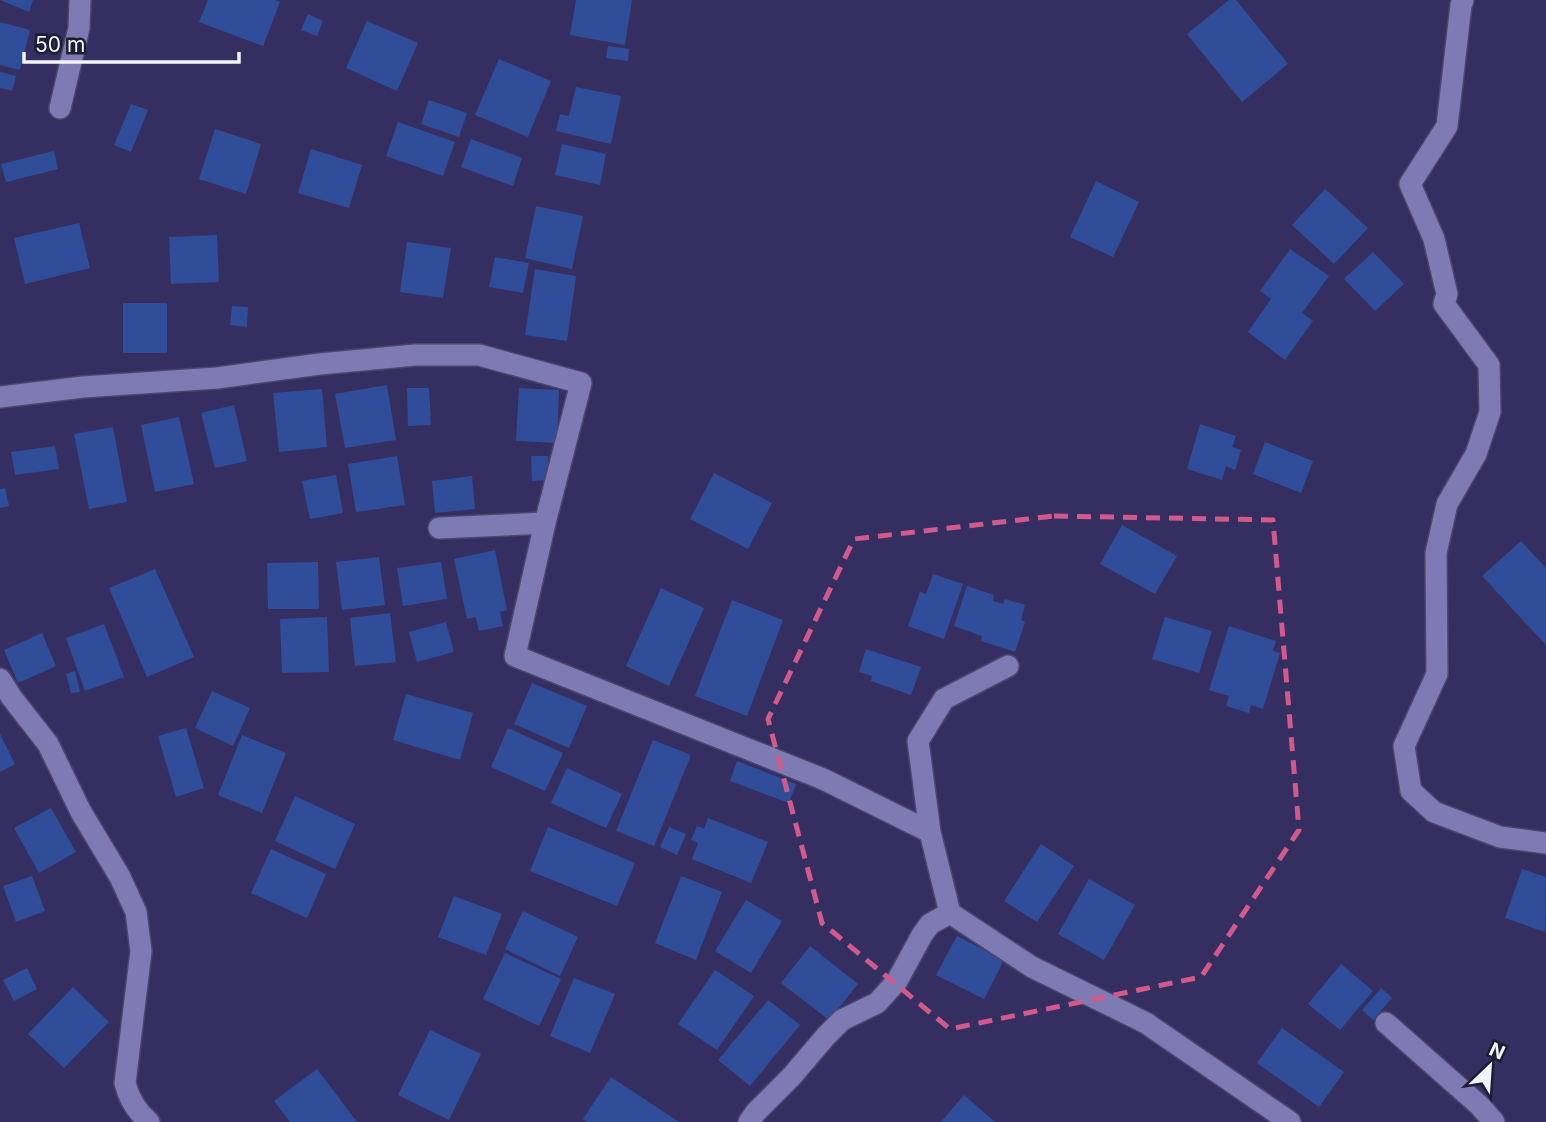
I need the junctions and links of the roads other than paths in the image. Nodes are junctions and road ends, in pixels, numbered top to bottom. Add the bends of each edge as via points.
1 (80, 0) edge
2 (1463, 0) edge
3 (60, 108) dead end
4 (0, 397) edge
5 (545, 523) junction
6 (439, 528) dead end
7 (1007, 666) dead end
8 (0, 679) edge
9 (930, 832) junction
10 (1546, 843) edge
11 (950, 913) junction
12 (1386, 1023) dead end
13 (149, 1122) edge
14 (749, 1122) edge
15 (1290, 1122) edge
16 (1494, 1122) edge

1 - 3 street via 79,29
2 - 10 street via 1447,125 1410,184 1434,239 1447,293 1444,304 1489,365 1490,412 1476,454 1447,503 1436,553 1437,674 1404,746 1411,791 1434,812 1500,837
4 - 5 street via 415,355 478,355 581,383
5 - 6 street
5 - 9 street via 515,656 823,779
7 - 9 street via 944,699 918,741
8 - 13 street via 48,744 136,912 141,951 125,1083 129,1097
9 - 11 street
11 - 14 street via 930,925 897,981 877,1003 842,1020
11 - 15 street via 1032,967 1146,1023
12 - 16 street

